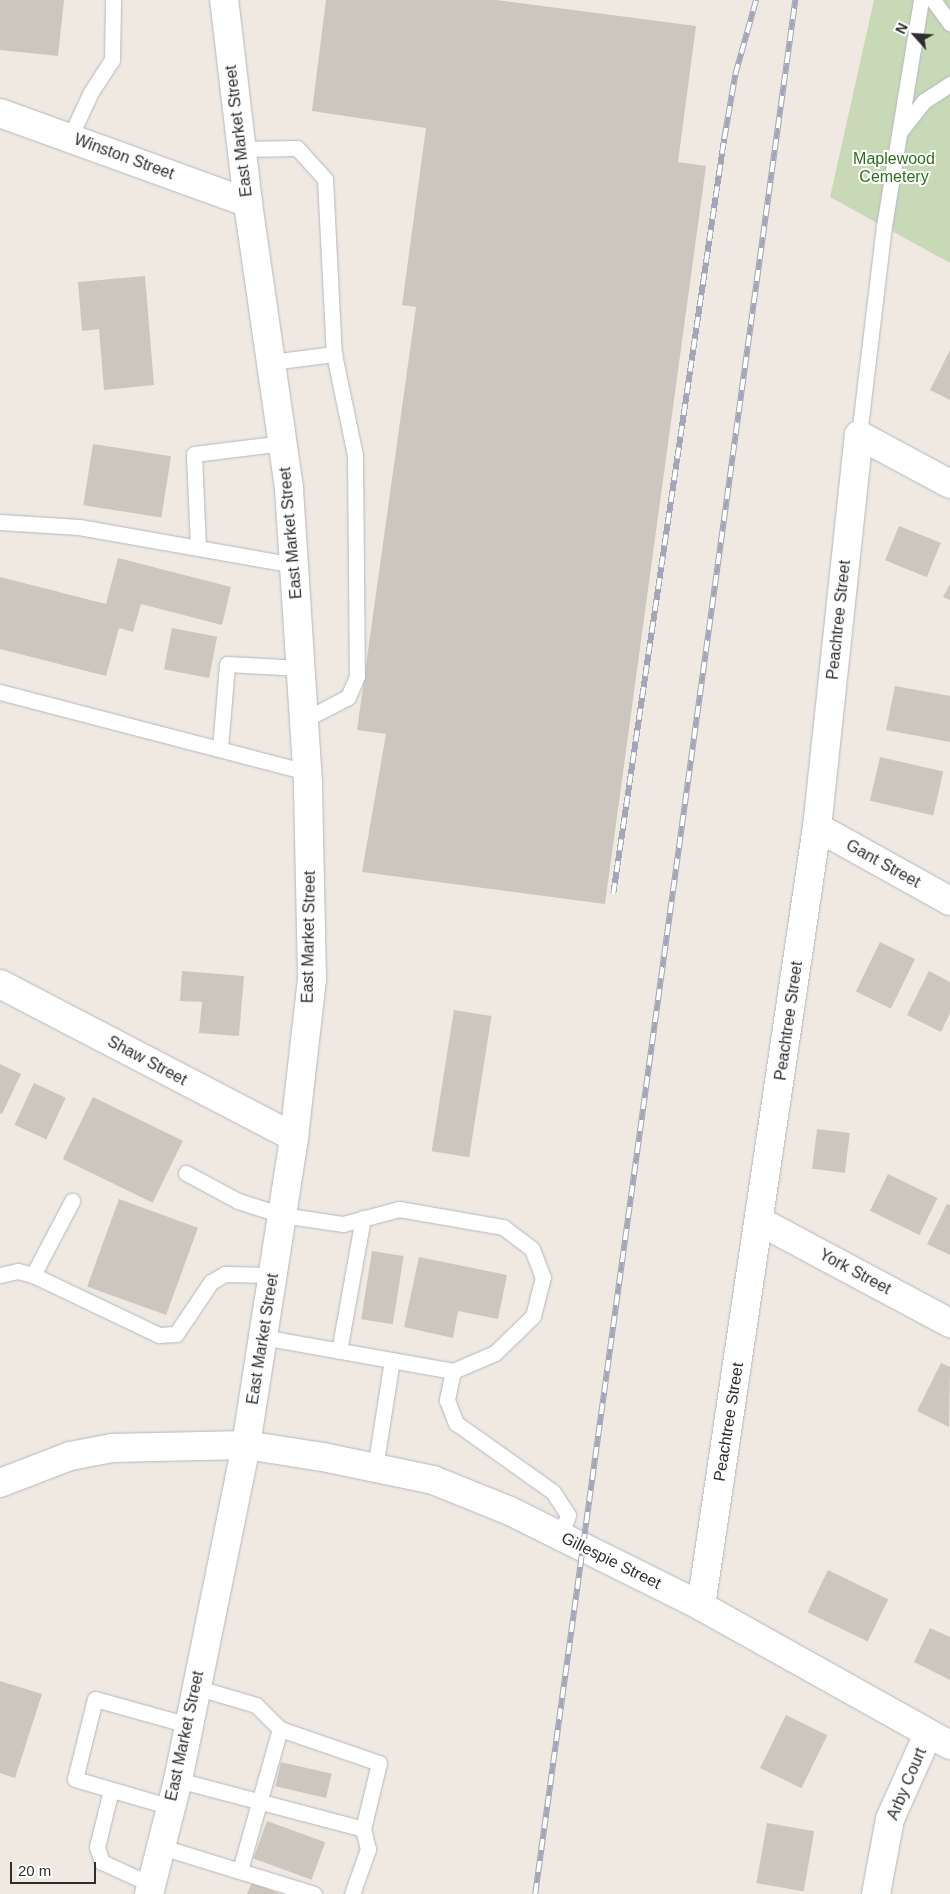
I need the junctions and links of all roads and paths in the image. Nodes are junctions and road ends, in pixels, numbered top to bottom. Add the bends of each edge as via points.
1 (113, 0) edge
2 (224, 0) edge
3 (921, 0) edge
4 (933, 0) edge
5 (950, 23) edge
6 (950, 84) edge
7 (0, 113) edge
8 (899, 135) junction
9 (70, 137) junction
10 (242, 149) junction
11 (248, 203) junction
12 (334, 354) junction
13 (271, 362) junction
14 (859, 435) junction
15 (283, 443) junction
16 (950, 484) edge
17 (0, 522) edge
18 (198, 547) junction
19 (294, 565) junction
20 (301, 668) junction
21 (0, 692) edge
22 (304, 720) junction
23 (220, 748) junction
24 (307, 772) junction
25 (817, 827) junction
26 (950, 901) edge
27 (0, 984) edge
28 (294, 1137) junction
29 (186, 1173) dead end
30 (72, 1201) dead end
31 (282, 1215) junction
32 (363, 1218) junction
33 (760, 1221) junction
34 (0, 1274) edge
35 (34, 1275) junction
36 (273, 1275) junction
37 (950, 1323) edge
38 (263, 1337) junction
39 (339, 1351) junction
40 (392, 1360) junction
41 (453, 1371) junction
42 (246, 1445) junction
43 (375, 1468) junction
44 (0, 1483) edge
45 (560, 1537) junction
46 (701, 1606) junction
47 (195, 1687) junction
48 (188, 1725) junction
49 (280, 1729) junction
50 (939, 1740) edge
51 (178, 1780) junction
52 (112, 1790) junction
53 (258, 1802) junction
54 (171, 1807) junction
55 (363, 1829) junction
56 (162, 1847) junction
57 (240, 1870) junction
58 (151, 1890) edge
59 (314, 1894) edge
60 (352, 1894) edge
61 (876, 1894) edge

1 - 9 lane via 112,60 91,92
2 - 10 street, East Market Street
3 - 8 lane
4 - 5 lane
6 - 8 lane via 924,101
7 - 9 street, Winston Street
8 - 14 lane via 884,226
9 - 11 street, Winston Street
10 - 11 street, East Market Street
10 - 12 lane via 297,148 325,178
11 - 13 street, East Market Street
12 - 13 lane
12 - 22 lane via 355,455 357,676 348,697
13 - 15 street, East Market Street
14 - 16 street
14 - 25 street, Peachtree Street
15 - 18 lane via 194,454
15 - 19 street, East Market Street
17 - 18 lane via 79,528
18 - 19 lane
19 - 20 street, East Market Street
20 - 22 street, East Market Street
20 - 23 lane via 227,664
21 - 23 lane
22 - 24 street, East Market Street
23 - 24 lane
24 - 28 street, East Market Street via 312,980
25 - 26 street, Gant Street
25 - 33 street, Peachtree Street
27 - 28 street, Shaw Street
28 - 31 street, East Market Street
29 - 31 lane via 238,1201
30 - 35 lane
31 - 32 lane via 343,1224
31 - 36 street, East Market Street
32 - 39 lane
32 - 41 lane via 399,1209 503,1227 532,1249 542,1277 533,1316 495,1353
33 - 37 street, York Street
33 - 46 street, Peachtree Street
34 - 35 lane via 18,1271
35 - 36 lane via 159,1335 176,1334 211,1282 225,1274
36 - 38 street, East Market Street
38 - 39 lane
38 - 42 street, East Market Street
39 - 40 lane
40 - 41 lane
40 - 43 lane
41 - 45 lane via 447,1400 456,1423 553,1492 568,1515
42 - 43 street, Gillespie Street
42 - 44 street, Gillespie Street via 112,1448 70,1456
42 - 47 street, East Market Street
43 - 45 street, Gillespie Street via 433,1480 510,1511
45 - 46 street, Gillespie Street
46 - 50 street, Gillespie Street
47 - 48 street, East Market Street
47 - 49 lane via 256,1705
48 - 51 street, East Market Street
48 - 52 lane via 95,1700 75,1779
49 - 53 lane
49 - 55 lane via 379,1763
50 - 61 street, Arby Court via 890,1819
51 - 53 lane
51 - 54 street, East Market Street
52 - 54 lane
52 - 58 lane via 96,1847 102,1862
53 - 55 lane
53 - 57 lane
54 - 56 street, East Market Street
55 - 60 lane via 368,1849
56 - 57 lane
56 - 58 street, East Market Street
57 - 59 lane

